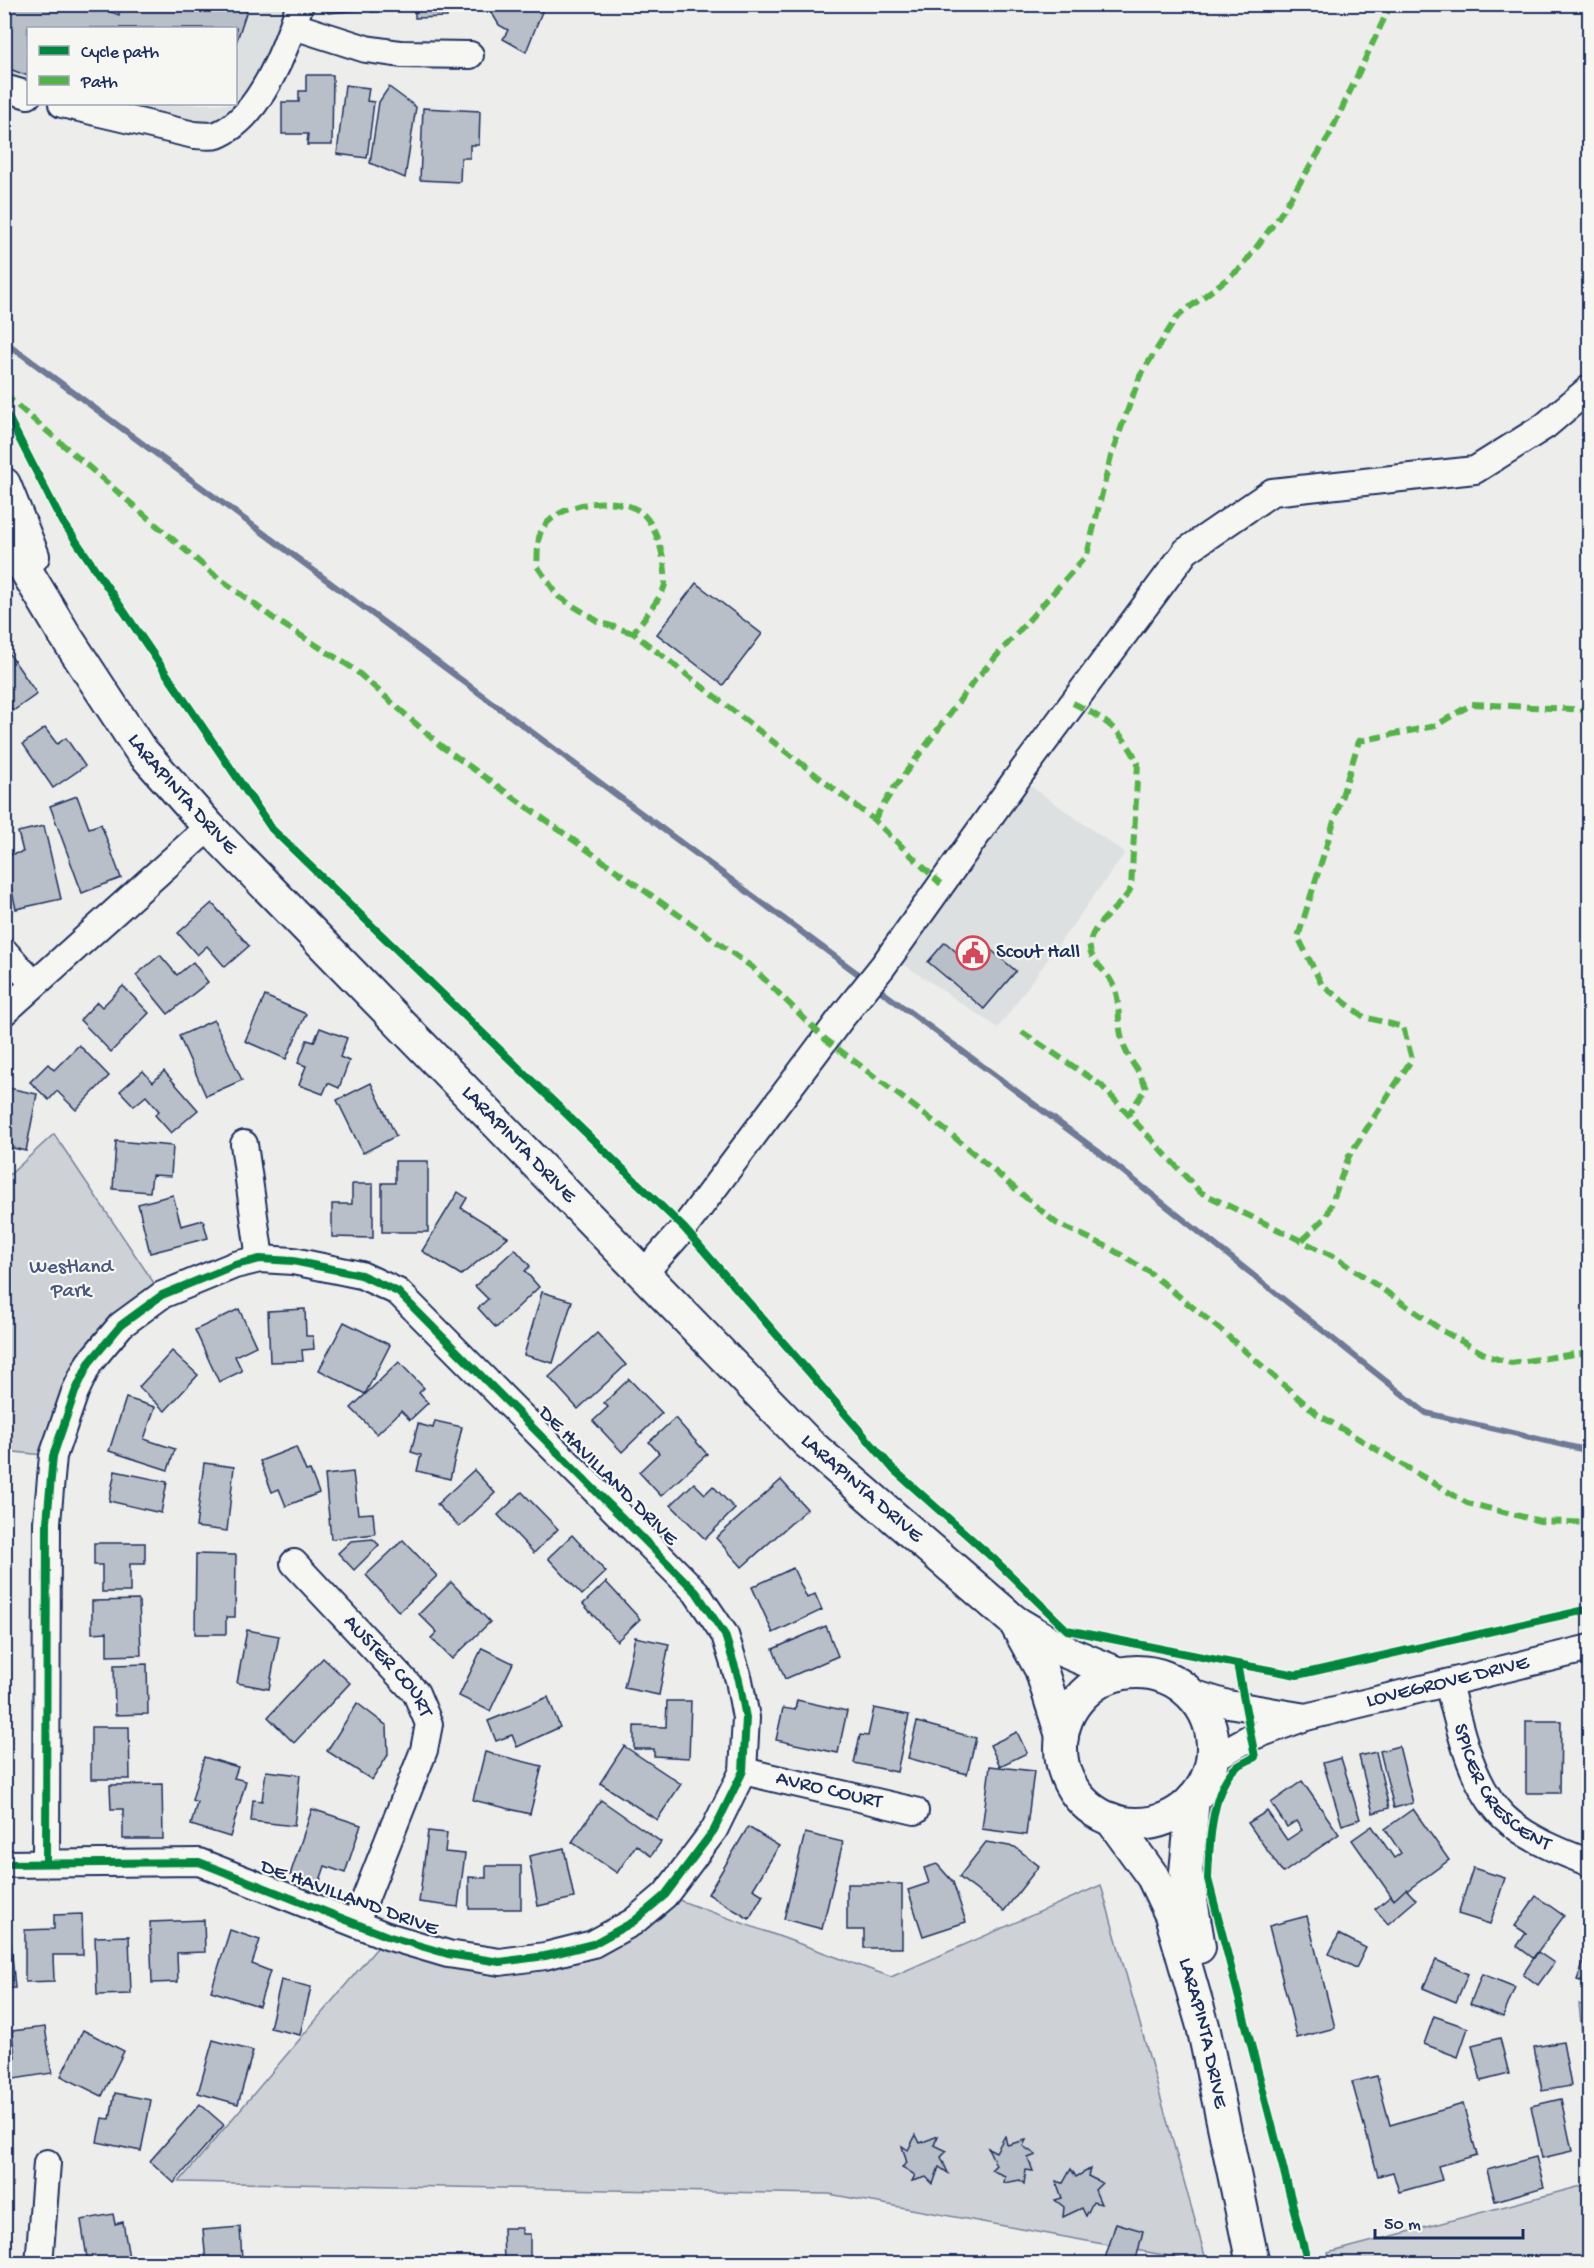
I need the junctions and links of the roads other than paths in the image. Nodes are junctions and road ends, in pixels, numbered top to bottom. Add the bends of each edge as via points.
1 (297, 15) edge
2 (470, 55) dead end
3 (4, 87) edge
4 (27, 95) edge
5 (66, 105) edge
6 (1590, 388) edge
7 (4, 484) edge
8 (4, 534) edge
9 (63, 632) junction
10 (209, 827) junction
11 (4, 951) edge
12 (34, 984) junction
13 (4, 1012) edge
14 (244, 1144) dead end
15 (260, 1259) junction
16 (644, 1273) junction
17 (294, 1563) dead end
18 (1015, 1622) junction
19 (1590, 1648) edge
20 (1119, 1674) junction
21 (1448, 1683) junction
22 (1189, 1692) junction
23 (1306, 1717) junction
24 (1062, 1736) junction
25 (1212, 1760) junction
26 (743, 1771) junction
27 (1193, 1799) junction
28 (915, 1811) dead end
29 (1111, 1819) junction
30 (46, 1863) junction
31 (1590, 1863) edge
32 (4, 1864) edge
33 (356, 1922) junction
34 (47, 2163) dead end
35 (39, 2264) edge
36 (1253, 2264) edge

1 - 2 street via 366,49
1 - 5 street via 256,104 215,136 194,135
3 - 4 street
6 - 16 street via 1545,426 1475,471 1272,492 1186,550 883,966 684,1228
7 - 9 main road, LARAPINTA DRIVE
8 - 9 main road, LARAPINTA DRIVE
9 - 10 main road, LARAPINTA DRIVE via 139,748
10 - 12 street
10 - 16 main road, LARAPINTA DRIVE
11 - 12 street
12 - 13 street
14 - 15 street
15 - 26 street, DE HAVILLAND DRIVE via 293,1261 361,1275 398,1292 696,1592 725,1635 739,1680 746,1718
15 - 30 street, DE HAVILLAND DRIVE via 162,1295 121,1325 89,1363 75,1392 53,1456 47,1522
16 - 18 main road, LARAPINTA DRIVE via 808,1443
17 - 33 street, AUSTER COURT via 416,1694 429,1724 424,1750
18 - 20 main road, LARAPINTA DRIVE via 1064,1651
18 - 24 main road, LARAPINTA DRIVE via 1041,1669
19 - 21 street, LOVEGROVE DRIVE
20 - 22 main road via 1163,1676
20 - 24 main road via 1092,1686 1082,1696
21 - 23 street, LOVEGROVE DRIVE
21 - 31 street, SPICER CRESCENT via 1466,1752 1504,1817 1539,1841
22 - 23 street, LOVEGROVE DRIVE via 1228,1704
22 - 25 main road via 1211,1730
23 - 25 street, LOVEGROVE DRIVE via 1251,1737
24 - 29 main road via 1069,1780 1086,1804
25 - 27 main road
26 - 28 street, AVRO COURT
26 - 33 street, DE HAVILLAND DRIVE via 714,1830 665,1895 633,1922 593,1944 500,1962 448,1954 387,1936
27 - 29 main road via 1176,1813 1155,1822
27 - 36 main road, LARAPINTA DRIVE via 1187,1846 1188,1894
29 - 36 main road, LARAPINTA DRIVE via 1153,1878 1171,1915 1203,2026
30 - 32 street, DE HAVILLAND DRIVE
30 - 33 street, DE HAVILLAND DRIVE via 199,1862
34 - 35 street

